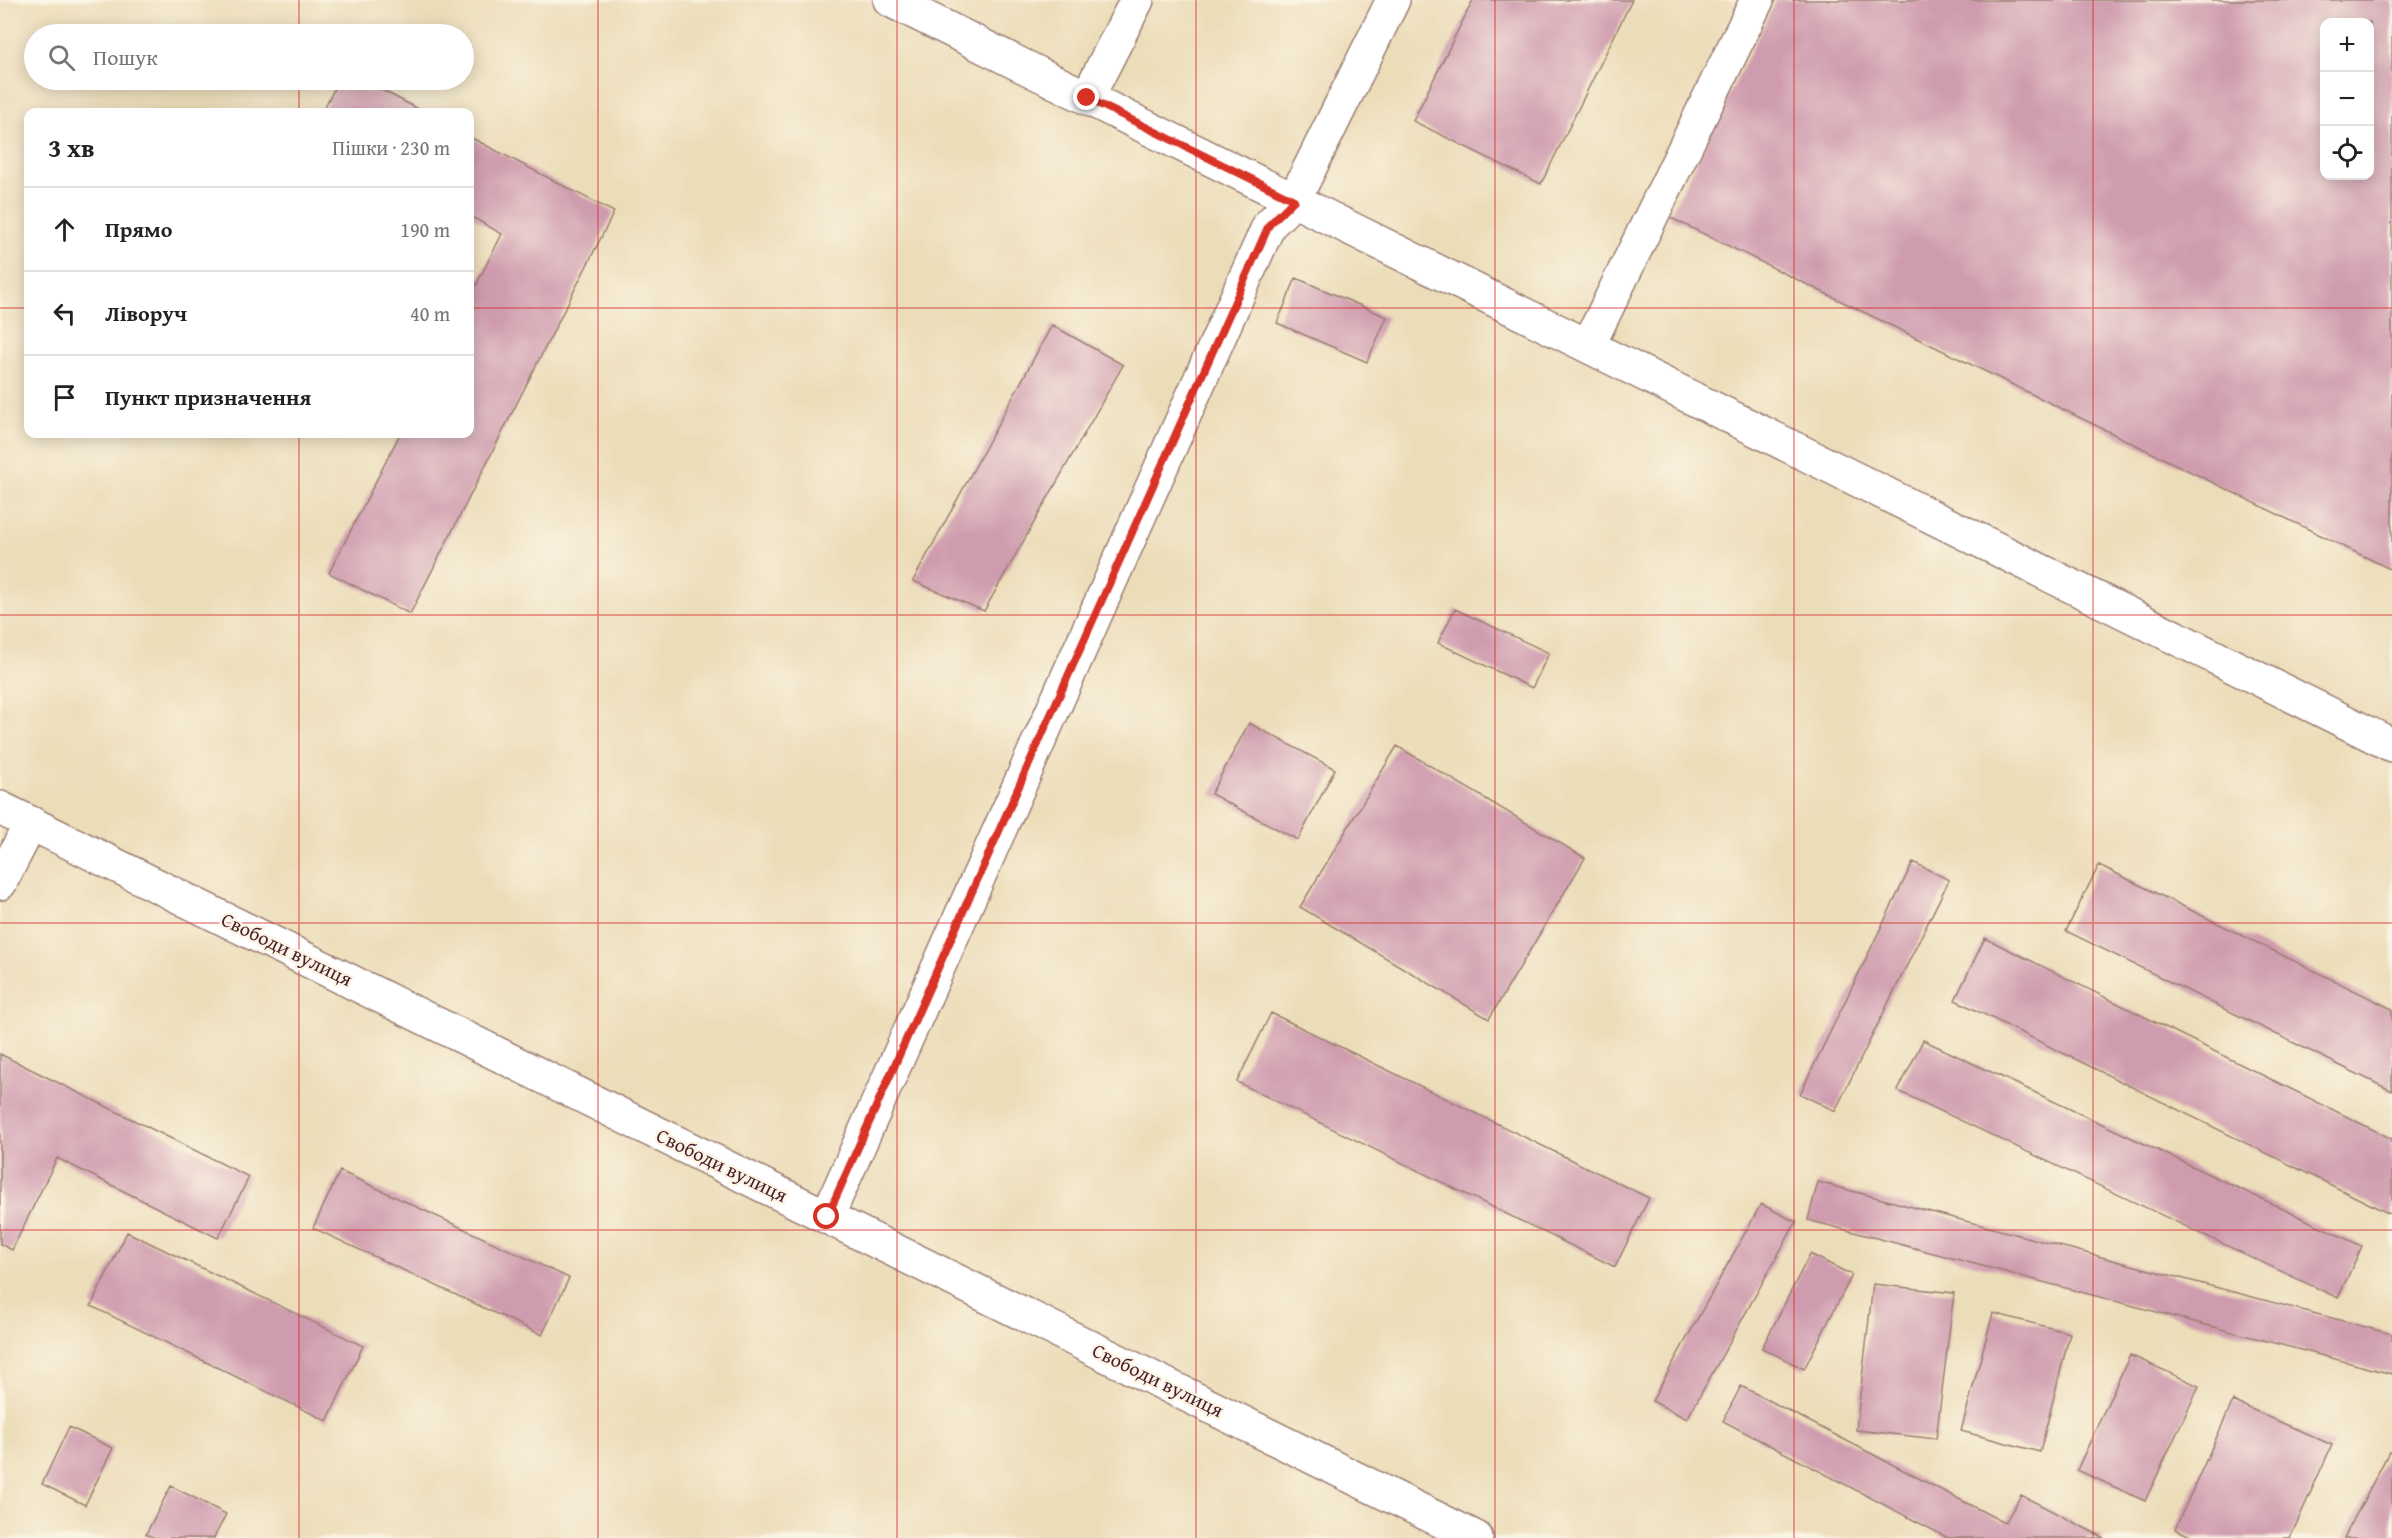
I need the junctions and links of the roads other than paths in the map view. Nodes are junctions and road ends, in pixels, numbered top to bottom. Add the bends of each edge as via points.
1 (890, 0) edge
2 (1137, 0) edge
3 (1393, 0) edge
4 (1756, 0) edge
5 (1087, 98) junction
6 (1294, 200) junction
7 (1588, 346) junction
8 (2392, 744) edge
9 (0, 808) edge
10 (32, 823) junction
11 (0, 884) edge
12 (827, 1217) junction
13 (1476, 1538) edge

1 - 5 street
2 - 5 street
3 - 6 street
4 - 7 street
5 - 6 street
6 - 7 street
6 - 12 street via 1269,225
7 - 8 street
9 - 10 street, Свободи вулиця
10 - 11 street
10 - 12 street, Свободи вулиця
12 - 13 street, Свободи вулиця

